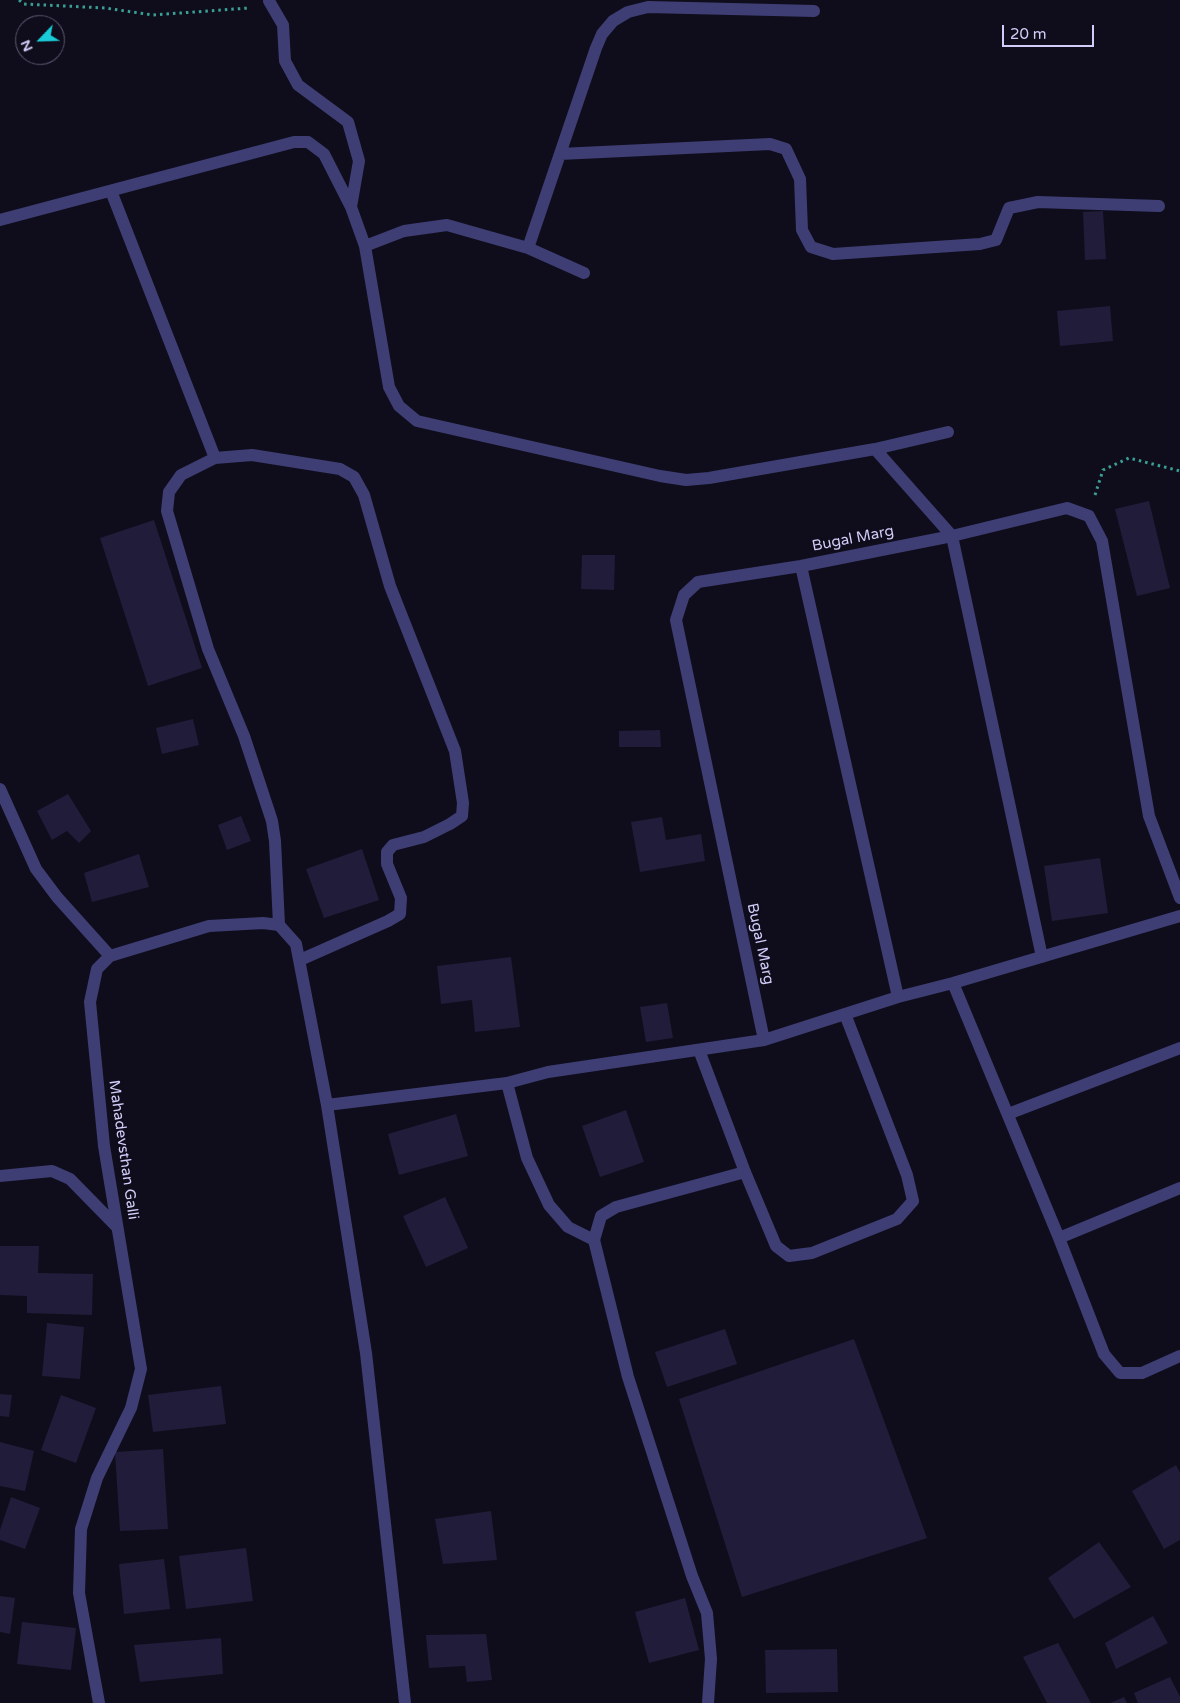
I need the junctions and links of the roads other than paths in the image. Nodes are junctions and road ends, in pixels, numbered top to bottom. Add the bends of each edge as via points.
1 (269, 2) road end
2 (814, 12) dead end
3 (560, 154) junction
4 (111, 191) junction
5 (1159, 206) dead end
6 (351, 207) junction
7 (0, 220) edge
8 (365, 246) junction
9 (528, 248) junction
10 (584, 273) dead end
11 (948, 432) dead end
12 (875, 449) junction
13 (215, 458) junction
14 (952, 536) junction
15 (801, 566) junction
16 (0, 789) edge
17 (1180, 898) edge
18 (1180, 916) edge
19 (279, 925) junction
20 (110, 956) junction
21 (1042, 957) junction
22 (300, 960) junction
23 (953, 984) junction
24 (898, 997) junction
25 (845, 1014) junction
26 (764, 1040) junction
27 (1180, 1048) edge
28 (699, 1050) junction
29 (507, 1083) junction
30 (327, 1105) junction
31 (1008, 1114) junction
32 (745, 1172) junction
33 (0, 1176) edge
34 (1180, 1188) edge
35 (117, 1227) junction
36 (1059, 1238) junction
37 (594, 1240) junction
38 (1180, 1356) edge
39 (99, 1703) edge
40 (405, 1703) edge
41 (708, 1703) edge

1 - 6 street via 283,24 285,61 298,84 348,122 359,161
2 - 3 street via 648,7 628,12 613,21 602,34
3 - 5 street via 770,144 786,149 800,179 802,230 811,247 833,254 980,244 996,240 1009,208 1038,202
3 - 9 street
4 - 6 street via 294,142 308,142 324,154
4 - 7 street
4 - 13 street
6 - 8 street
8 - 9 street via 404,231 447,225
8 - 12 street via 389,387 399,406 417,421 686,480
9 - 10 street
11 - 12 street
12 - 14 street
13 - 19 street via 181,475 169,492 167,511 208,649 244,736 272,821
13 - 22 street via 252,455 340,469 354,477 364,494 390,586 455,752 463,802 462,816 424,837 393,845 386,852 387,864 401,898 400,914
14 - 15 street, Bugal Marg
14 - 17 street, Bugal Marg via 1067,508 1089,516 1102,541 1149,816
14 - 21 street
15 - 24 street
15 - 26 street, Bugal Marg via 698,582 684,596 676,620
16 - 20 street via 36,869
18 - 21 street
19 - 20 street via 209,926
19 - 22 street via 296,944
20 - 35 street, Mahadevsthan Galli via 97,969 90,1002 104,1146
21 - 23 street
22 - 30 street
23 - 24 street
23 - 31 street
24 - 25 street
25 - 26 street
25 - 32 street via 907,1175 913,1201 897,1219 812,1253 789,1256 776,1246
26 - 28 street
27 - 31 street
28 - 29 street via 548,1072
28 - 32 street
29 - 30 street
29 - 37 street via 527,1158 549,1205 568,1227
30 - 40 street via 366,1353
31 - 36 street
32 - 37 street via 616,1207 601,1216
33 - 35 street via 52,1171 70,1179
34 - 36 street
35 - 39 street, Mahadevsthan Galli via 141,1369 130,1408 97,1478 81,1529 79,1593
36 - 38 street via 1104,1354 1120,1373 1142,1372
37 - 41 street via 628,1377 707,1613 711,1659

